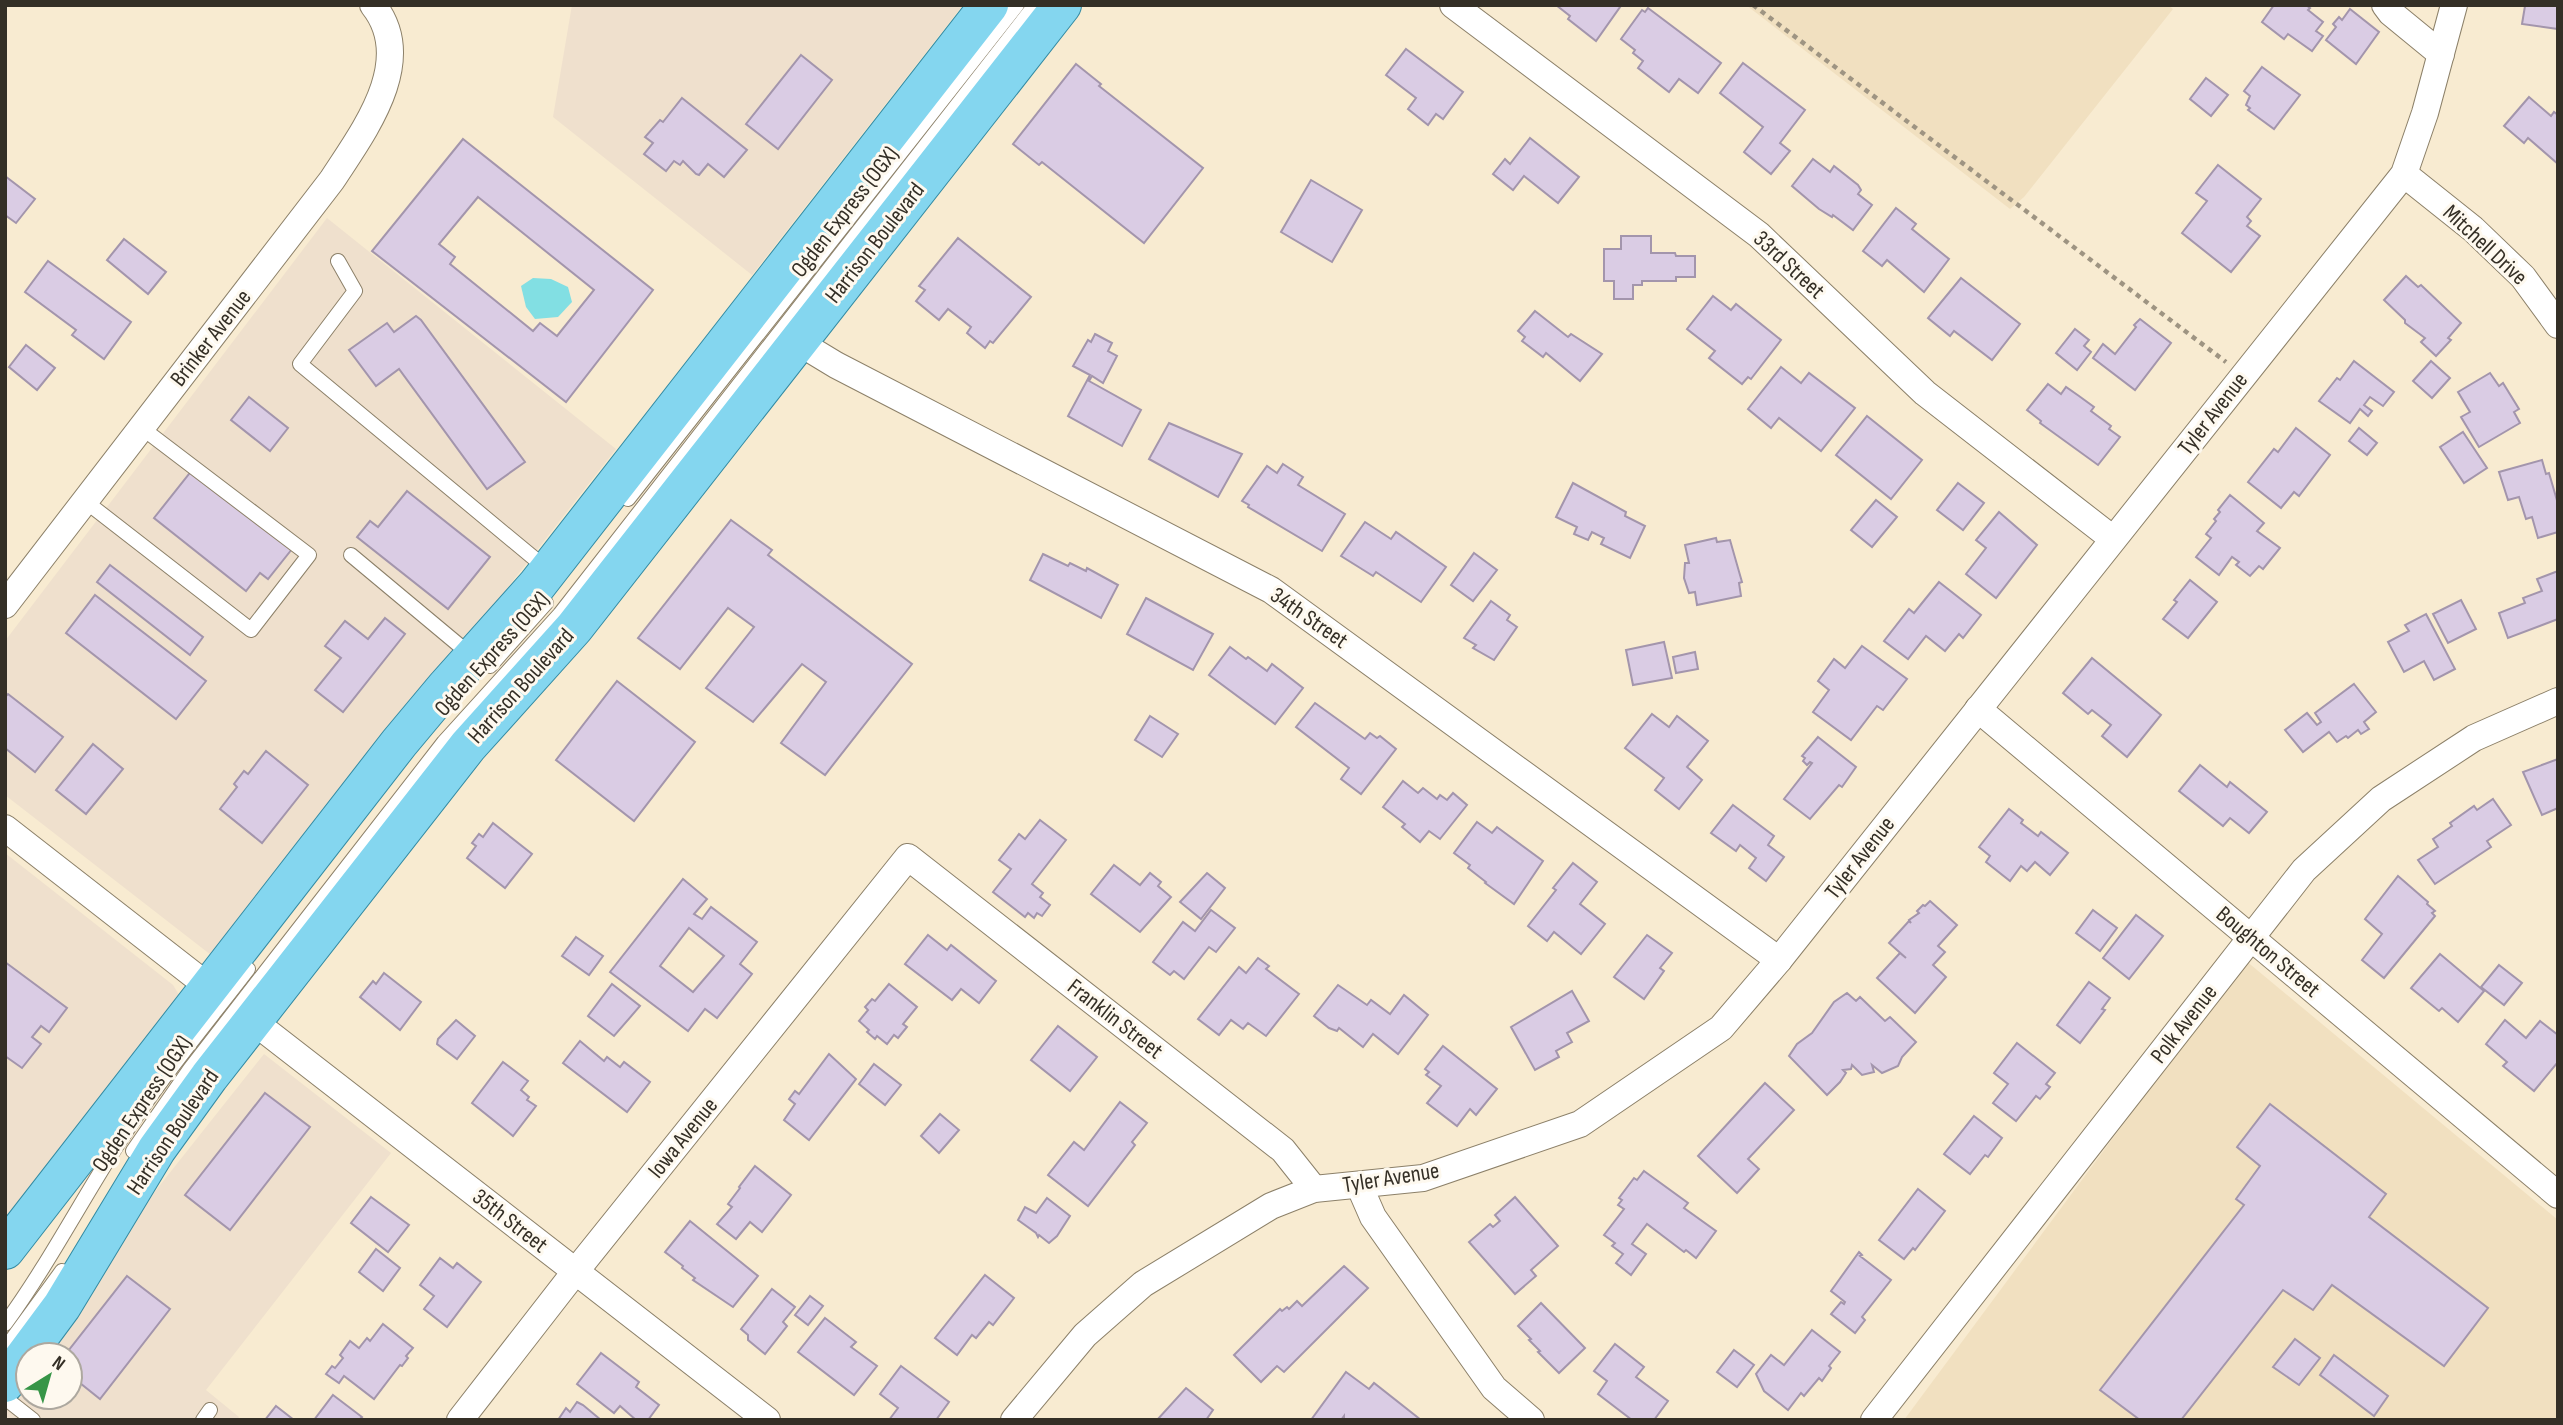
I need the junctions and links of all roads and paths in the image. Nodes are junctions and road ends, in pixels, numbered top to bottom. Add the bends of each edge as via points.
1 (373, 5) edge
2 (989, 5) edge
3 (1017, 5) edge
4 (1035, 5) edge
5 (1062, 5) edge
6 (1453, 5) edge
7 (1752, 5) edge
8 (2385, 5) edge
9 (2454, 5) edge
10 (2441, 54) junction
11 (2404, 174) junction
12 (338, 261) dead end
13 (2558, 325) edge
14 (798, 342) junction
15 (2244, 375) junction
16 (142, 428) junction
17 (85, 501) junction
18 (623, 506) dead end
19 (2113, 539) junction
20 (351, 555) dead end
21 (551, 582) junction
22 (5, 605) edge
23 (475, 668) junction
24 (2558, 701) edge
25 (1978, 709) junction
26 (5, 828) edge
27 (908, 857) joint
28 (2251, 937) junction
29 (1779, 960) junction
30 (253, 962) dead end
31 (209, 987) junction
32 (253, 1021) junction
33 (125, 1166) dead end
34 (1359, 1185) junction
35 (1314, 1189) junction
36 (2558, 1195) edge
37 (5, 1250) edge
38 (67, 1263) dead end
39 (575, 1272) junction
40 (5, 1324) edge
41 (5, 1349) edge
42 (5, 1383) edge
43 (5, 1398) edge
44 (33, 1420) edge
45 (460, 1420) edge
46 (767, 1420) edge
47 (1014, 1420) edge
48 (1531, 1420) edge
49 (1874, 1420) edge

1 - 16 street, Brinker Avenue via 388,35 391,57 385,85 366,126 332,180
2 - 21 main road
3 - 18 lane, Ogden Express (OGX)
4 - 33 lane, Ogden Express (OGX) via 560,614 436,752 183,1078
5 - 14 main road, Harrison Boulevard
6 - 19 street, 33rd Street via 1759,235 1925,393
7 - 15 path
8 - 10 street
9 - 10 street, Tyler Avenue
10 - 11 street, Tyler Avenue
11 - 13 street, Mitchell Drive via 2473,229 2522,277
11 - 15 street, Tyler Avenue
12 - 21 lane via 355,290 300,364
14 - 29 street, 34th Street via 1271,590
14 - 32 main road, Harrison Boulevard via 574,628 468,746
15 - 19 street, Tyler Avenue
16 - 17 street, Brinker Avenue
16 - 17 lane via 309,555 276,598 251,630
17 - 22 street, Brinker Avenue
19 - 25 street, Tyler Avenue
20 - 23 lane
21 - 23 main road
23 - 31 main road via 399,743
24 - 28 street, Polk Avenue via 2474,738 2381,799 2304,870
25 - 28 street, Boughton Street
25 - 29 street, Tyler Avenue
26 - 31 street
27 - 35 street, Franklin Street via 1283,1150
27 - 39 street, Iowa Avenue
28 - 36 street, Boughton Street
28 - 49 street, Polk Avenue
29 - 34 street, Tyler Avenue via 1721,1028 1580,1124 1423,1178
30 - 40 lane, Ogden Express (OGX) via 140,1110 49,1262
31 - 37 main road
32 - 39 street, 35th Street
32 - 42 main road, Harrison Boulevard via 163,1139 85,1272
34 - 35 street, Tyler Avenue
34 - 48 street via 1373,1217 1494,1388
35 - 47 street, Tyler Avenue via 1271,1206 1143,1284 1085,1335
38 - 41 lane
39 - 45 street, Iowa Avenue
39 - 46 street, 35th Street
43 - 44 lane

